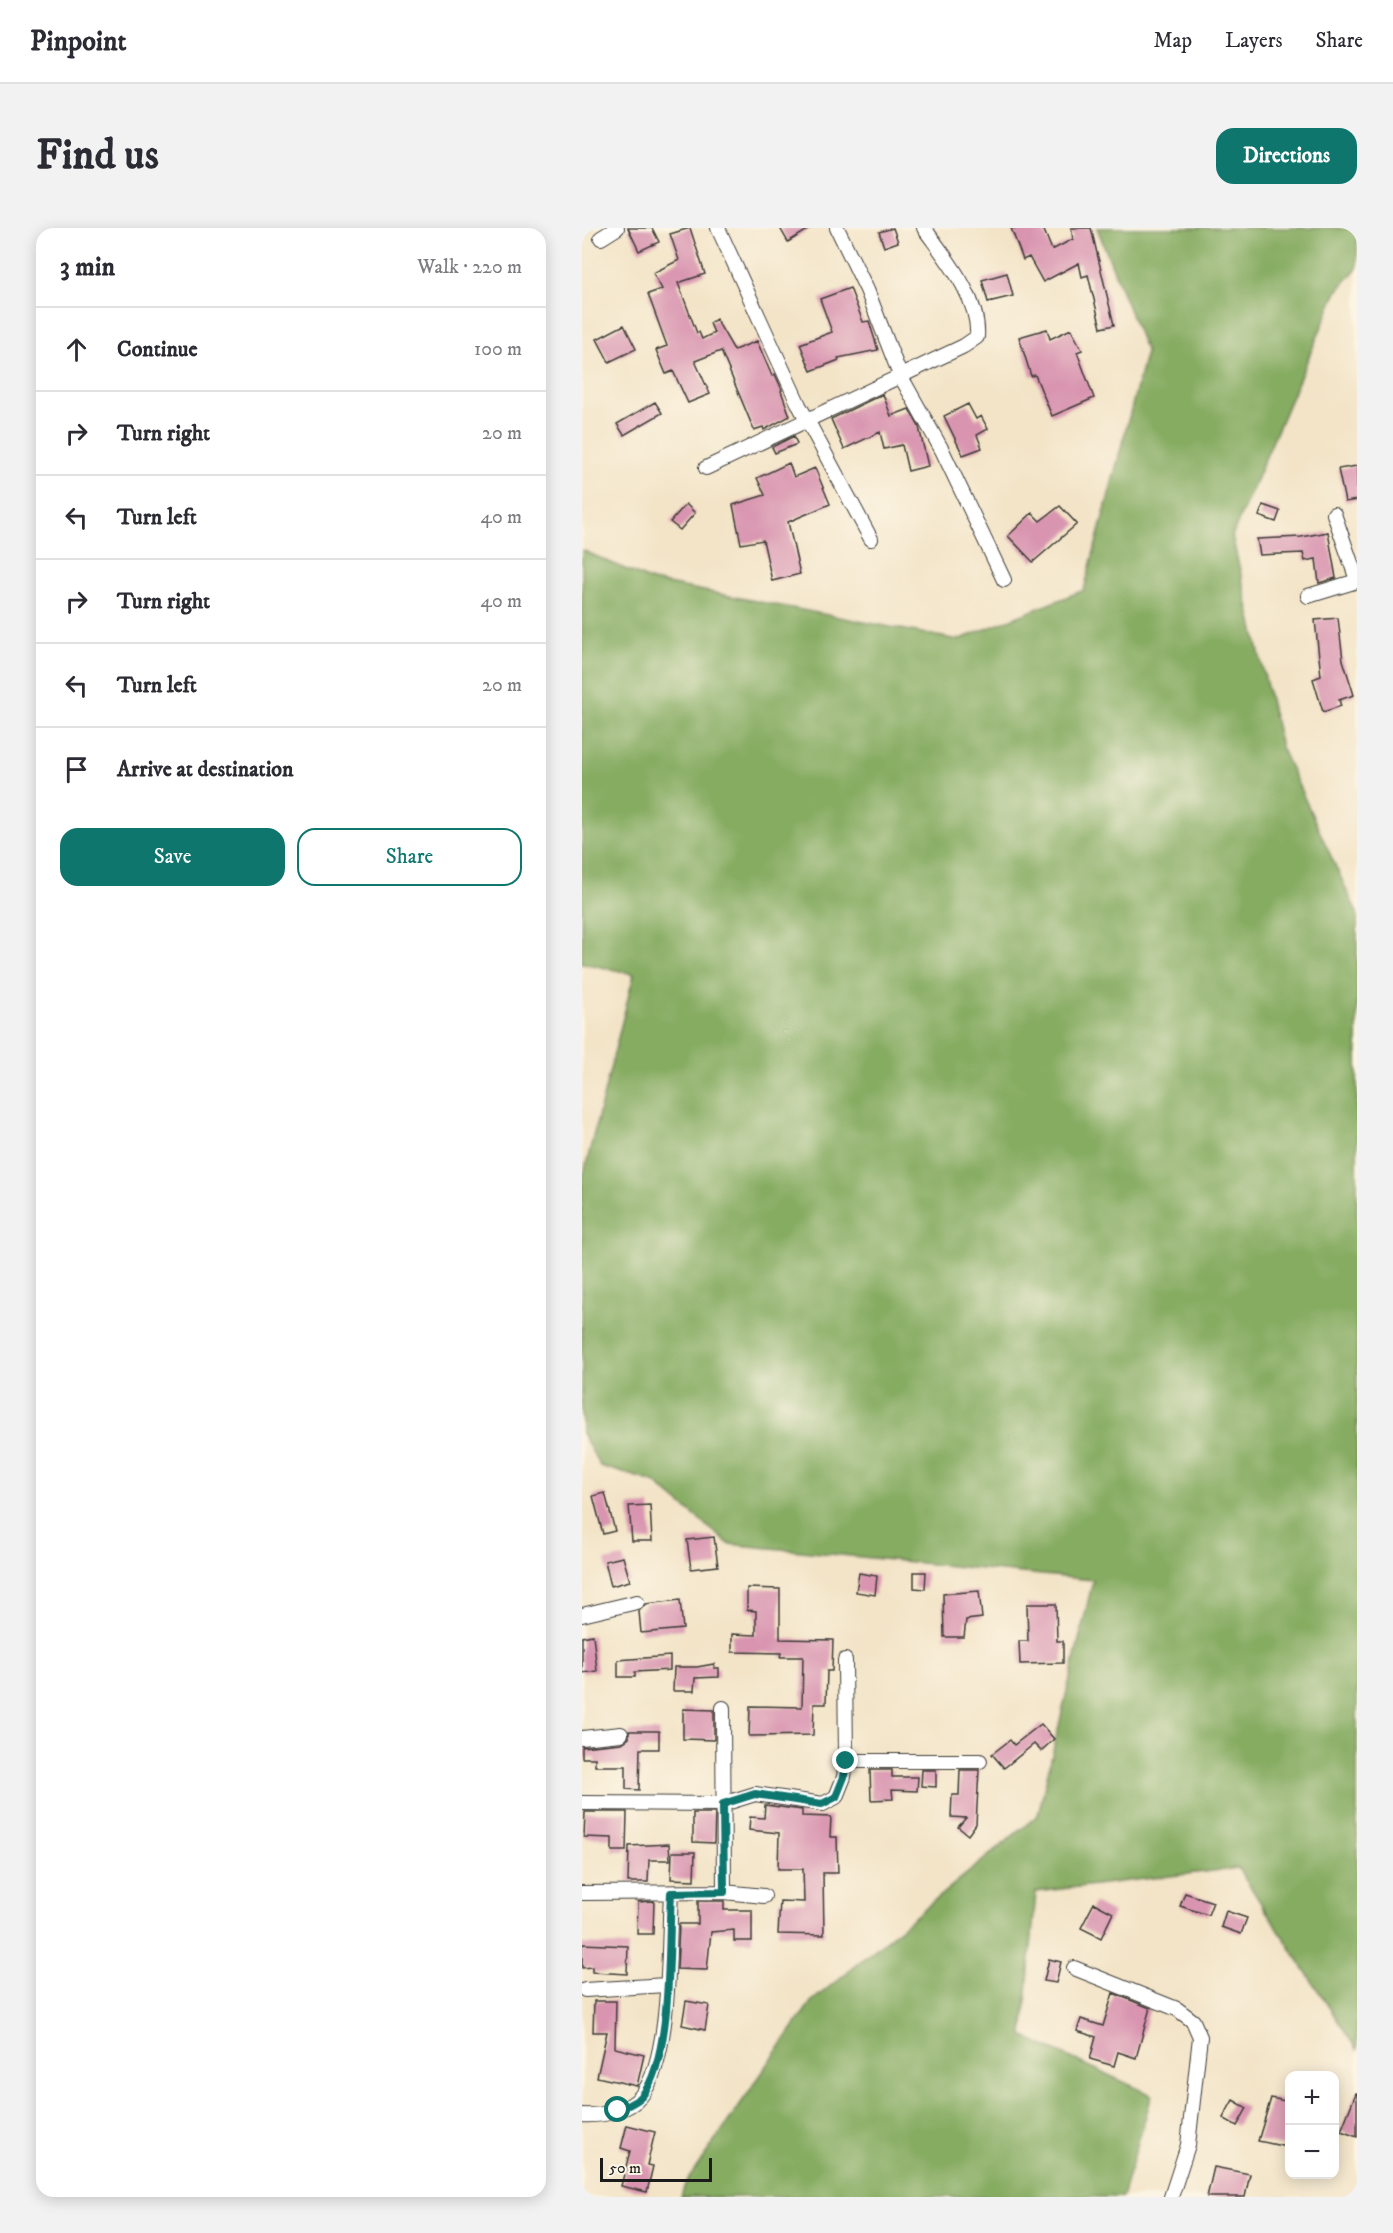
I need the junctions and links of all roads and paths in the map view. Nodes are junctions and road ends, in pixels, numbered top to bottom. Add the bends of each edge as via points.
1 (617, 228) edge
2 (718, 228) edge
3 (837, 228) edge
4 (924, 228) edge
5 (601, 238) dead end
6 (900, 375) junction
7 (806, 418) junction
8 (706, 468) dead end
9 (1334, 514) dead end
10 (871, 539) dead end
11 (1004, 580) dead end
12 (1357, 580) edge
13 (1308, 596) dead end
14 (637, 1602) dead end
15 (582, 1615) edge
16 (845, 1660) dead end
17 (723, 1708) dead end
18 (621, 1734) dead end
19 (582, 1738) edge
20 (846, 1761) junction
21 (980, 1761) dead end
22 (582, 1803) edge
23 (723, 1804) junction
24 (724, 1892) junction
25 (582, 1893) edge
26 (671, 1893) junction
27 (764, 1896) dead end
28 (1074, 1968) dead end
29 (666, 1985) junction
30 (585, 1990) dead end
31 (582, 2115) edge
32 (1171, 2197) edge

1 - 5 street
2 - 7 street
3 - 6 street via 867,290
4 - 6 street via 956,273 978,320 977,337
6 - 7 street
6 - 11 street via 942,450
7 - 8 street
7 - 10 street
9 - 12 street
12 - 13 street
14 - 15 street
16 - 20 street
17 - 23 street
18 - 19 street
20 - 21 street
20 - 23 street via 836,1797 822,1804 755,1794
22 - 23 street
23 - 24 street
24 - 26 street
24 - 27 street
25 - 26 street
26 - 29 street
28 - 32 street via 1177,2009 1193,2021 1200,2037 1188,2145
29 - 30 street
29 - 31 street via 663,2043 651,2081 640,2097 618,2110 600,2116

